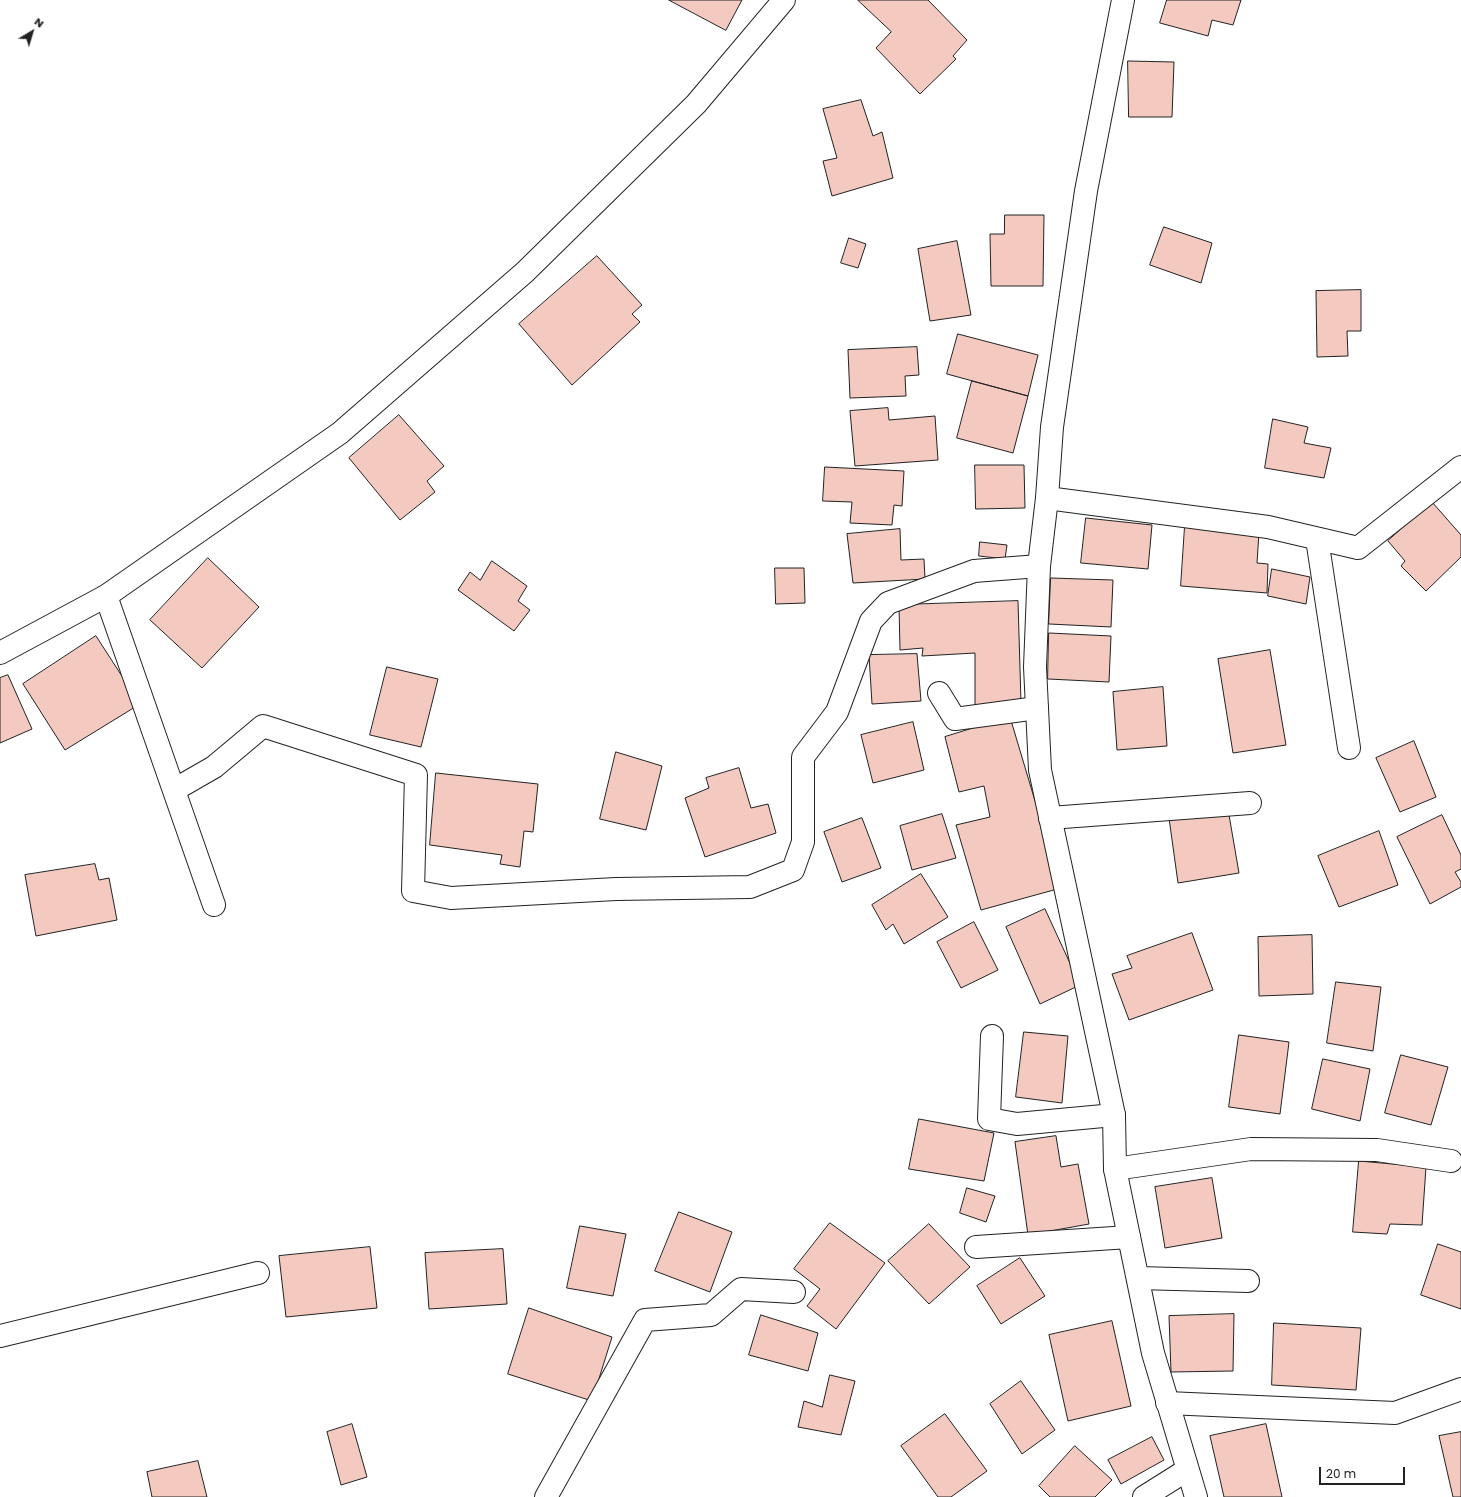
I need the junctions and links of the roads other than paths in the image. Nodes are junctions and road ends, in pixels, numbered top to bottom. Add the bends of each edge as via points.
1 (784, 0) edge
2 (1123, 0) edge
3 (1461, 468) edge
4 (1047, 498) junction
5 (1317, 539) junction
6 (1039, 566) junction
7 (106, 596) junction
8 (0, 653) edge
9 (939, 693) dead end
10 (1037, 708) junction
11 (1350, 748) dead end
12 (174, 790) junction
13 (1250, 803) dead end
14 (1050, 818) junction
15 (214, 905) dead end
16 (992, 1036) dead end
17 (1114, 1115) junction
18 (1451, 1161) dead end
19 (1115, 1169) junction
20 (1129, 1237) junction
21 (976, 1247) dead end
22 (258, 1273) dead end
23 (1138, 1278) junction
24 (1248, 1281) dead end
25 (794, 1292) dead end
26 (0, 1336) edge
27 (1461, 1389) edge
28 (1167, 1404) junction
29 (1187, 1470) junction
30 (546, 1497) edge
31 (1144, 1497) edge
32 (1196, 1497) edge

1 - 7 street via 696,104 519,277 340,433
2 - 4 street via 1086,191 1052,428
3 - 5 street via 1358,548
4 - 5 street via 1268,527
4 - 6 street
5 - 11 street
6 - 10 street via 1035,667
6 - 12 street via 974,571 888,603 871,621 837,712 803,757 803,842 793,870 750,887 616,889 450,898 413,891 416,775 263,726 214,767
7 - 8 street
7 - 12 street
9 - 10 street via 955,719
10 - 14 street via 1040,770
12 - 15 street
13 - 14 street
14 - 17 street
16 - 17 street via 989,1119 1017,1124
17 - 19 street
18 - 19 street via 1377,1150 1251,1149
19 - 20 street
20 - 21 street
20 - 23 street
22 - 26 street
23 - 24 street
23 - 28 street via 1153,1353
25 - 30 street via 742,1289 712,1314 645,1320
27 - 28 street via 1395,1413
28 - 29 street
29 - 31 street
29 - 32 street

